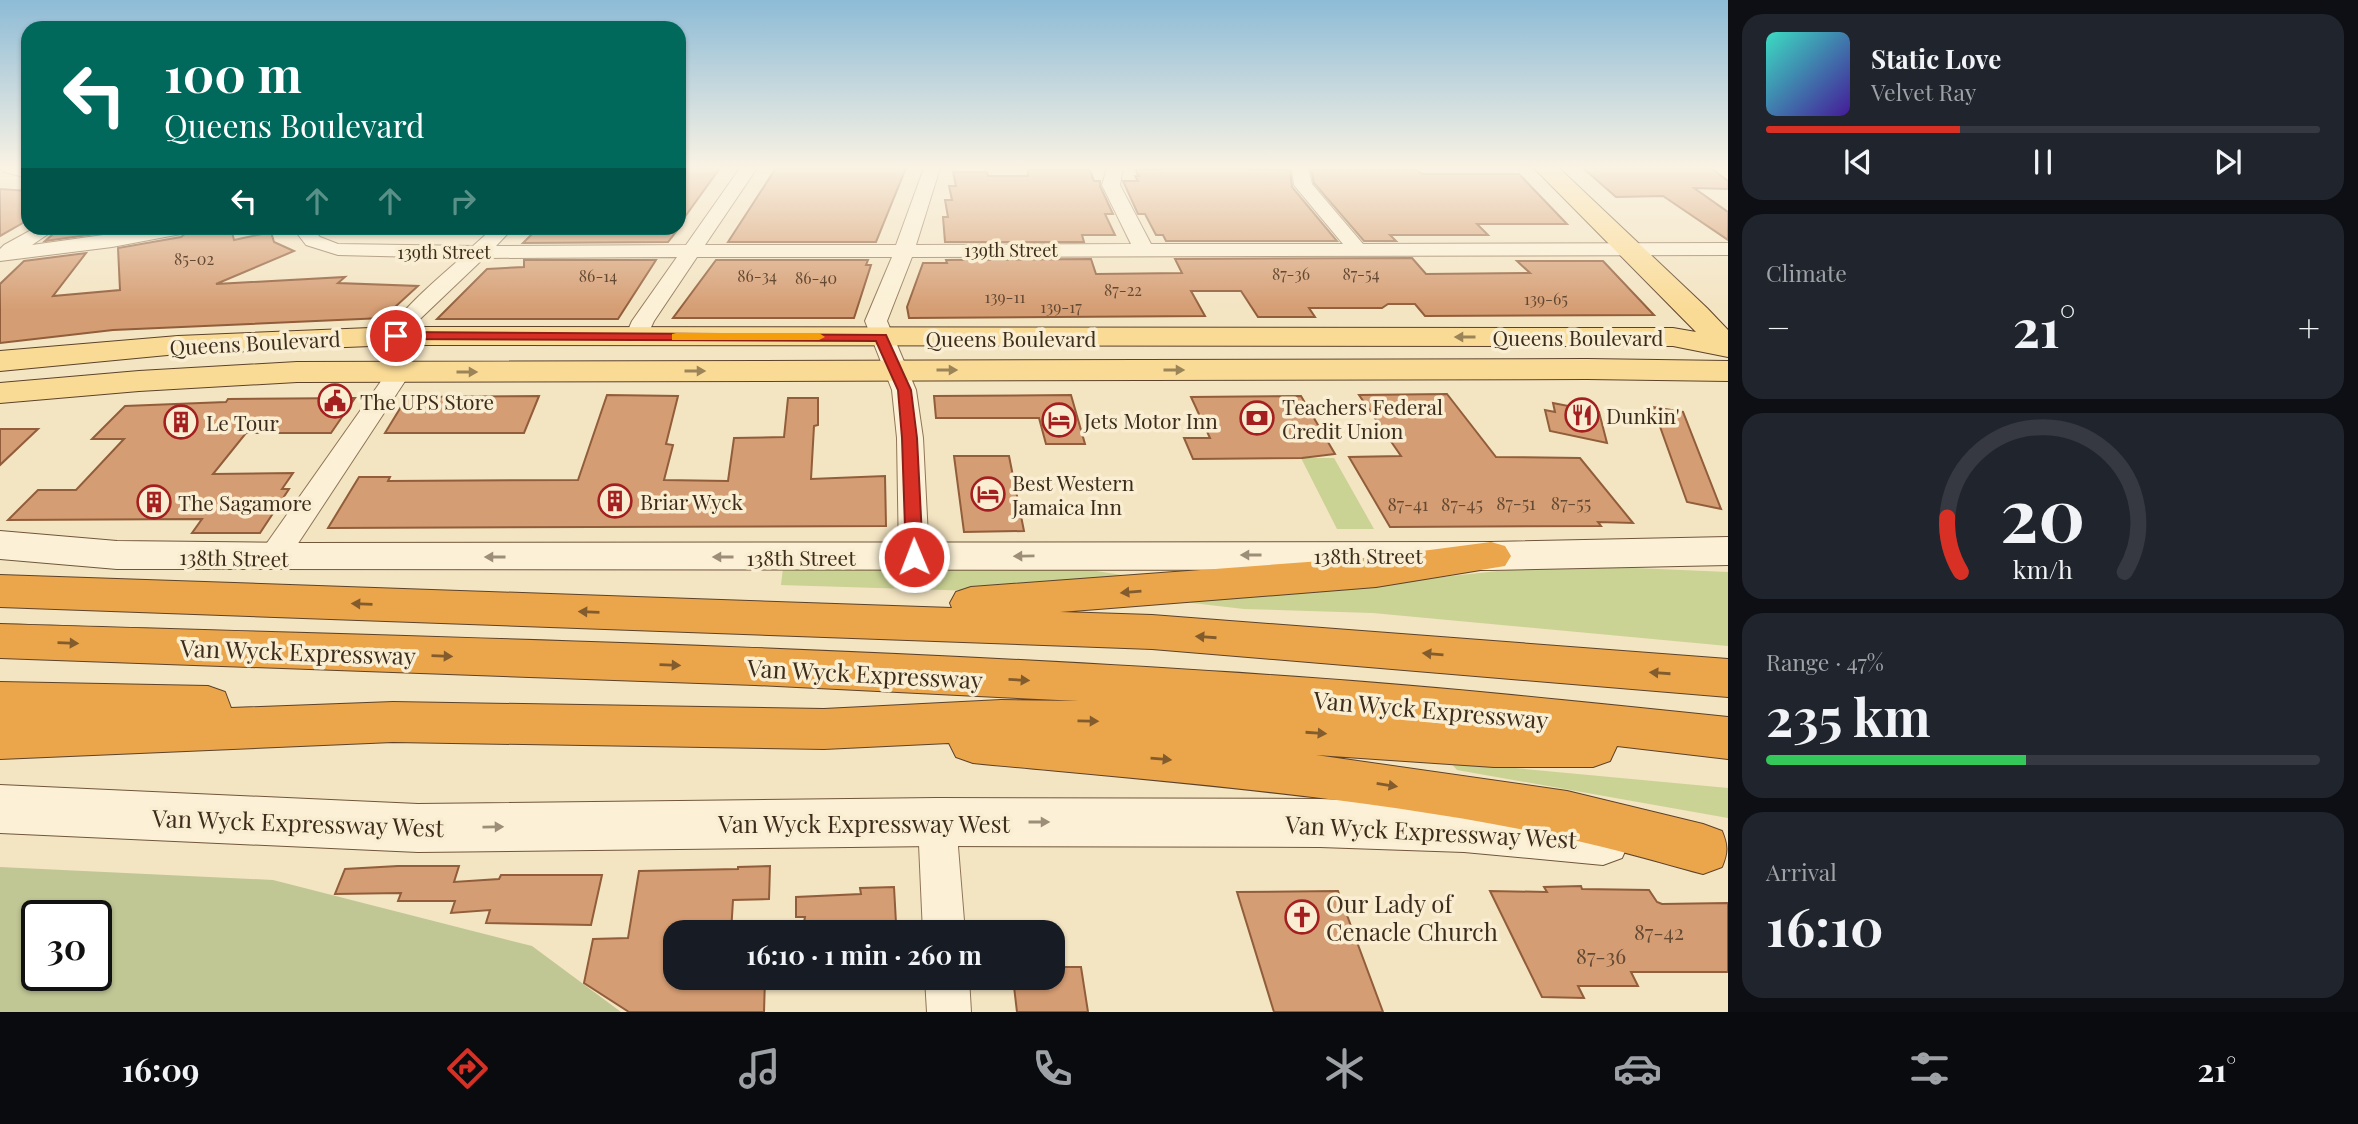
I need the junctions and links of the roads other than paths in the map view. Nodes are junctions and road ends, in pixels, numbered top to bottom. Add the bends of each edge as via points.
1 (716, 215) edge
2 (916, 215) edge
3 (1127, 215) edge
4 (1329, 215) edge
5 (1594, 215) edge
6 (36, 235) edge
7 (143, 235) edge
8 (305, 235) edge
9 (495, 235) edge
10 (1629, 249) junction
11 (1728, 249) edge
12 (1144, 250) junction
13 (1358, 250) junction
14 (478, 251) junction
15 (691, 251) junction
16 (904, 251) junction
17 (1, 255) edge
18 (396, 336) junction
19 (636, 337) junction
20 (881, 337) junction
21 (1728, 348) edge
22 (0, 361) edge
23 (898, 371) junction
24 (1728, 371) edge
25 (399, 372) junction
26 (0, 393) edge
27 (0, 545) edge
28 (1728, 551) edge
29 (272, 556) junction
30 (1491, 556) junction
31 (914, 557) junction
32 (0, 584) edge
33 (0, 591) edge
34 (54, 593) junction
35 (731, 617) junction
36 (0, 640) edge
37 (1728, 678) edge
38 (0, 701) edge
39 (393, 722) junction
40 (824, 729) junction
41 (0, 738) edge
42 (1728, 738) edge
43 (1728, 746) edge
44 (0, 810) edge
45 (937, 822) junction
46 (1715, 850) edge
47 (943, 920) edge
48 (948, 990) edge
49 (949, 1012) edge

1 - 15 street
2 - 16 street
3 - 12 street
4 - 13 street
5 - 10 main road
6 - 17 street
7 - 17 street
8 - 14 street, 139th Street via 315,243 365,252
9 - 14 street
10 - 11 street, 139th Street
10 - 13 street, 139th Street
10 - 21 main road
12 - 13 street, 139th Street
12 - 16 street, 139th Street
14 - 15 street, 139th Street
14 - 18 street via 412,314
15 - 16 street, 139th Street
15 - 19 street
16 - 20 street via 877,312
18 - 19 main road, Queens Boulevard
18 - 22 main road, Queens Boulevard via 203,343
19 - 20 main road, Queens Boulevard
21 -> 20 main road, Queens Boulevard via 1673,337
20 - 23 street
23 -> 24 main road, Queens Boulevard
25 -> 23 main road, Queens Boulevard
23 - 31 street via 905,390 910,438
25 - 26 main road, Queens Boulevard via 189,377
25 - 29 street
27 - 29 main road, 138th Street via 117,555
28 - 30 main road, 138th Street
31 -> 29 main road, 138th Street
30 -> 31 main road, 138th Street
30 -> 35 highway via 1376,572 1083,596
32 - 34 highway
33 - 34 highway
35 -> 34 highway
37 -> 35 highway via 1152,632
36 -> 42 highway, Van Wyck Expressway via 1197,689
38 - 39 highway via 204,706
39 - 40 highway
39 - 41 highway
40 -> 43 highway via 1001,720 1123,722 1494,746
40 -> 46 highway via 1362,781 1551,811
44 -> 45 main road, Van Wyck Expressway West via 418,828
45 -> 46 main road, Van Wyck Expressway West via 1451,828
45 - 47 street
48 - 49 street

